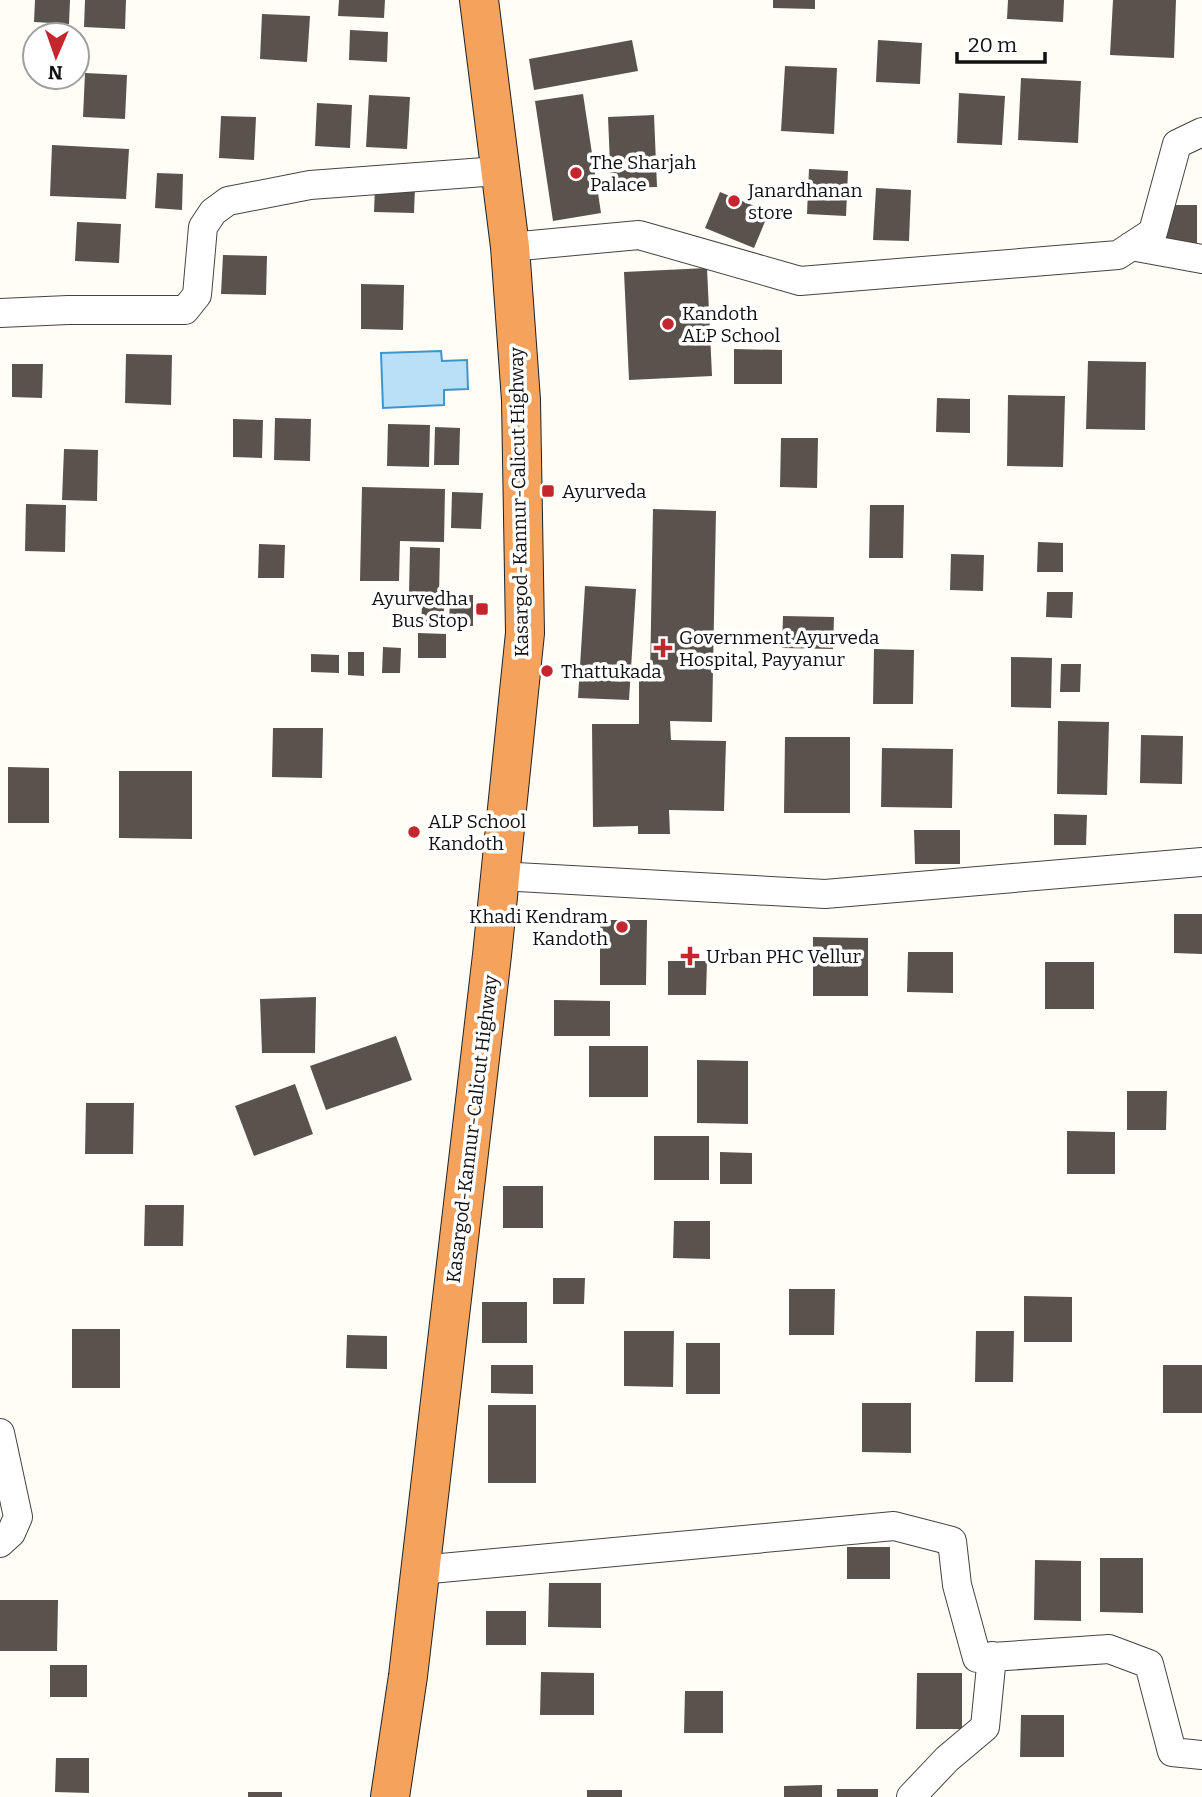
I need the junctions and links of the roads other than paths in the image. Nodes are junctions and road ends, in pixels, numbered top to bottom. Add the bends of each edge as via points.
1 (479, 0) edge
2 (1202, 132) edge
3 (498, 171) junction
4 (1131, 246) junction
5 (510, 247) junction
6 (1202, 259) edge
7 (0, 313) edge
8 (1202, 862) edge
9 (500, 876) junction
10 (0, 1433) edge
11 (0, 1543) edge
12 (420, 1570) junction
13 (992, 1656) junction
14 (1202, 1755) edge
15 (390, 1797) edge
16 (911, 1797) edge

1 - 3 highway, Kasargod-Kannur-Calicut Highway
2 - 4 street via 1177,144 1153,232
3 - 5 highway, Kasargod-Kannur-Calicut Highway
3 - 7 street via 310,185 228,201 213,212 203,228 197,295 185,310
4 - 5 street via 1118,255 800,281 639,235
4 - 6 street
5 - 9 highway, Kasargod-Kannur-Calicut Highway via 520,400 525,633
8 - 9 street via 825,894
9 - 12 highway, Kasargod-Kannur-Calicut Highway
10 - 11 street via 18,1517 12,1532
12 - 13 street via 894,1526 952,1541 957,1585 977,1658
12 - 15 highway, Kasargod-Kannur-Calicut Highway
13 - 14 street via 1109,1649 1149,1664 1172,1752
13 - 16 street via 985,1727

